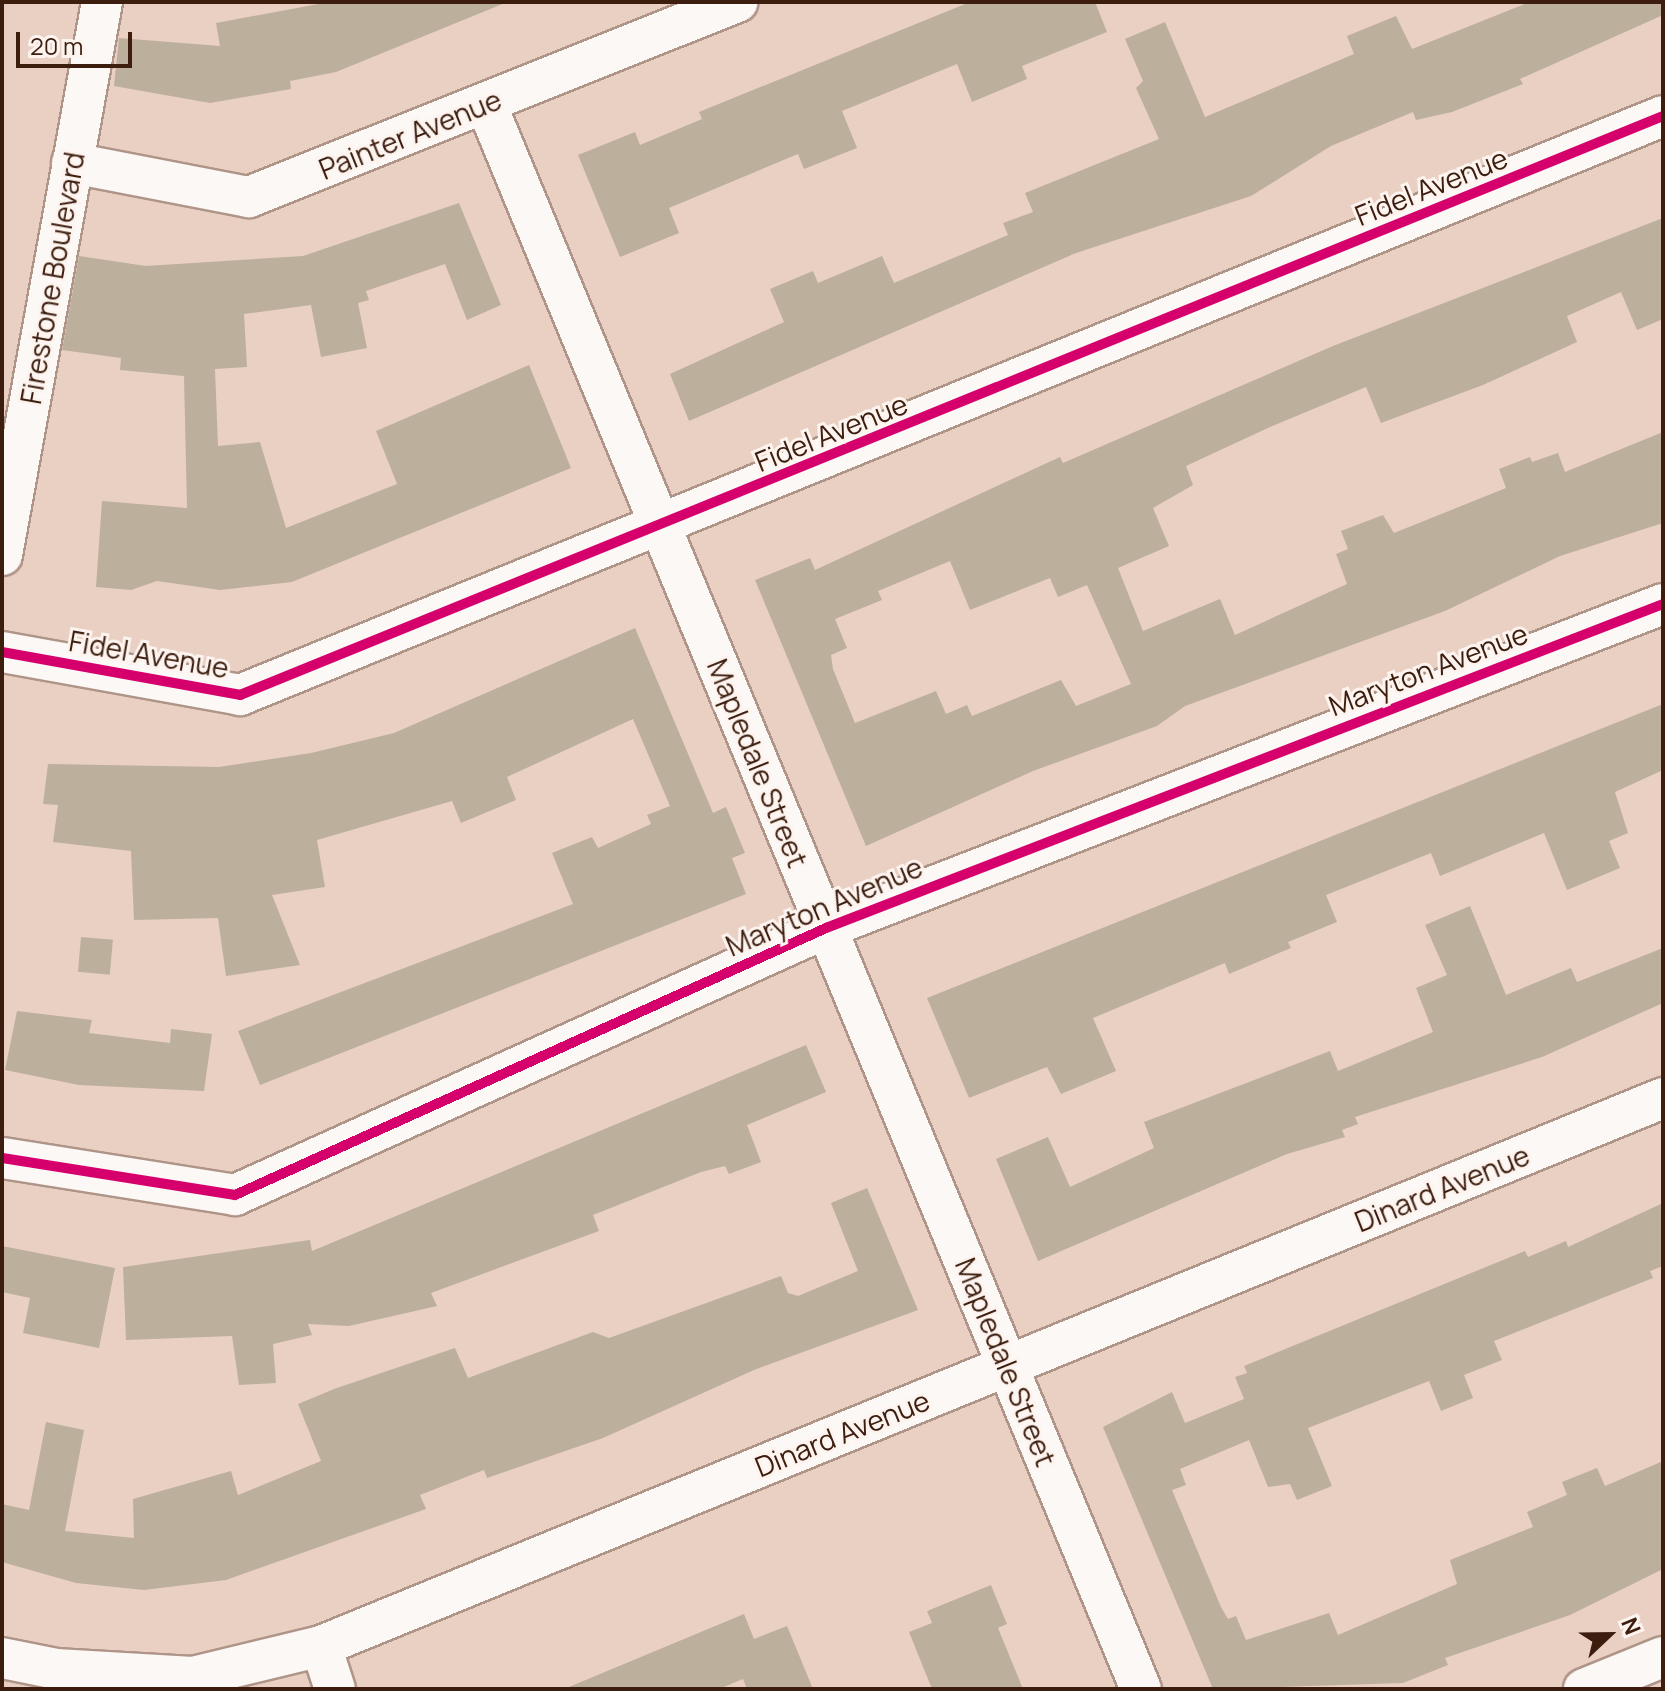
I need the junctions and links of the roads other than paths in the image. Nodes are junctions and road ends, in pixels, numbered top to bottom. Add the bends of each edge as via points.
1 (102, 2) edge
2 (737, 2) edge
3 (486, 104) junction
4 (1663, 116) edge
5 (72, 163) junction
6 (661, 528) junction
7 (2, 555) edge
8 (1663, 604) edge
9 (2, 652) edge
10 (826, 928) junction
11 (1663, 1098) edge
12 (2, 1158) edge
13 (1007, 1365) junction
14 (321, 1646) junction
15 (1663, 1657) edge
16 (2, 1658) edge
17 (254, 1677) edge
18 (335, 1689) edge
19 (1141, 1689) edge
20 (1584, 1689) edge

1 - 5 street, Firestone Boulevard
2 - 3 street, Painter Avenue
3 - 5 street, Painter Avenue via 249,197
3 - 6 street, Mapledale Street
4 - 6 street, Fidel Avenue
5 - 7 street, Firestone Boulevard
6 - 9 street, Fidel Avenue via 240,695
6 - 10 street, Mapledale Street
8 - 10 street, Maryton Avenue
10 - 12 street, Maryton Avenue via 235,1195
10 - 13 street, Mapledale Street
11 - 13 street, Dinard Avenue
13 - 14 street, Dinard Avenue
13 - 19 street, Mapledale Street
14 - 17 street, Dinard Avenue
14 - 18 street
15 - 20 street
16 - 17 street, Dinard Avenue via 56,1669

